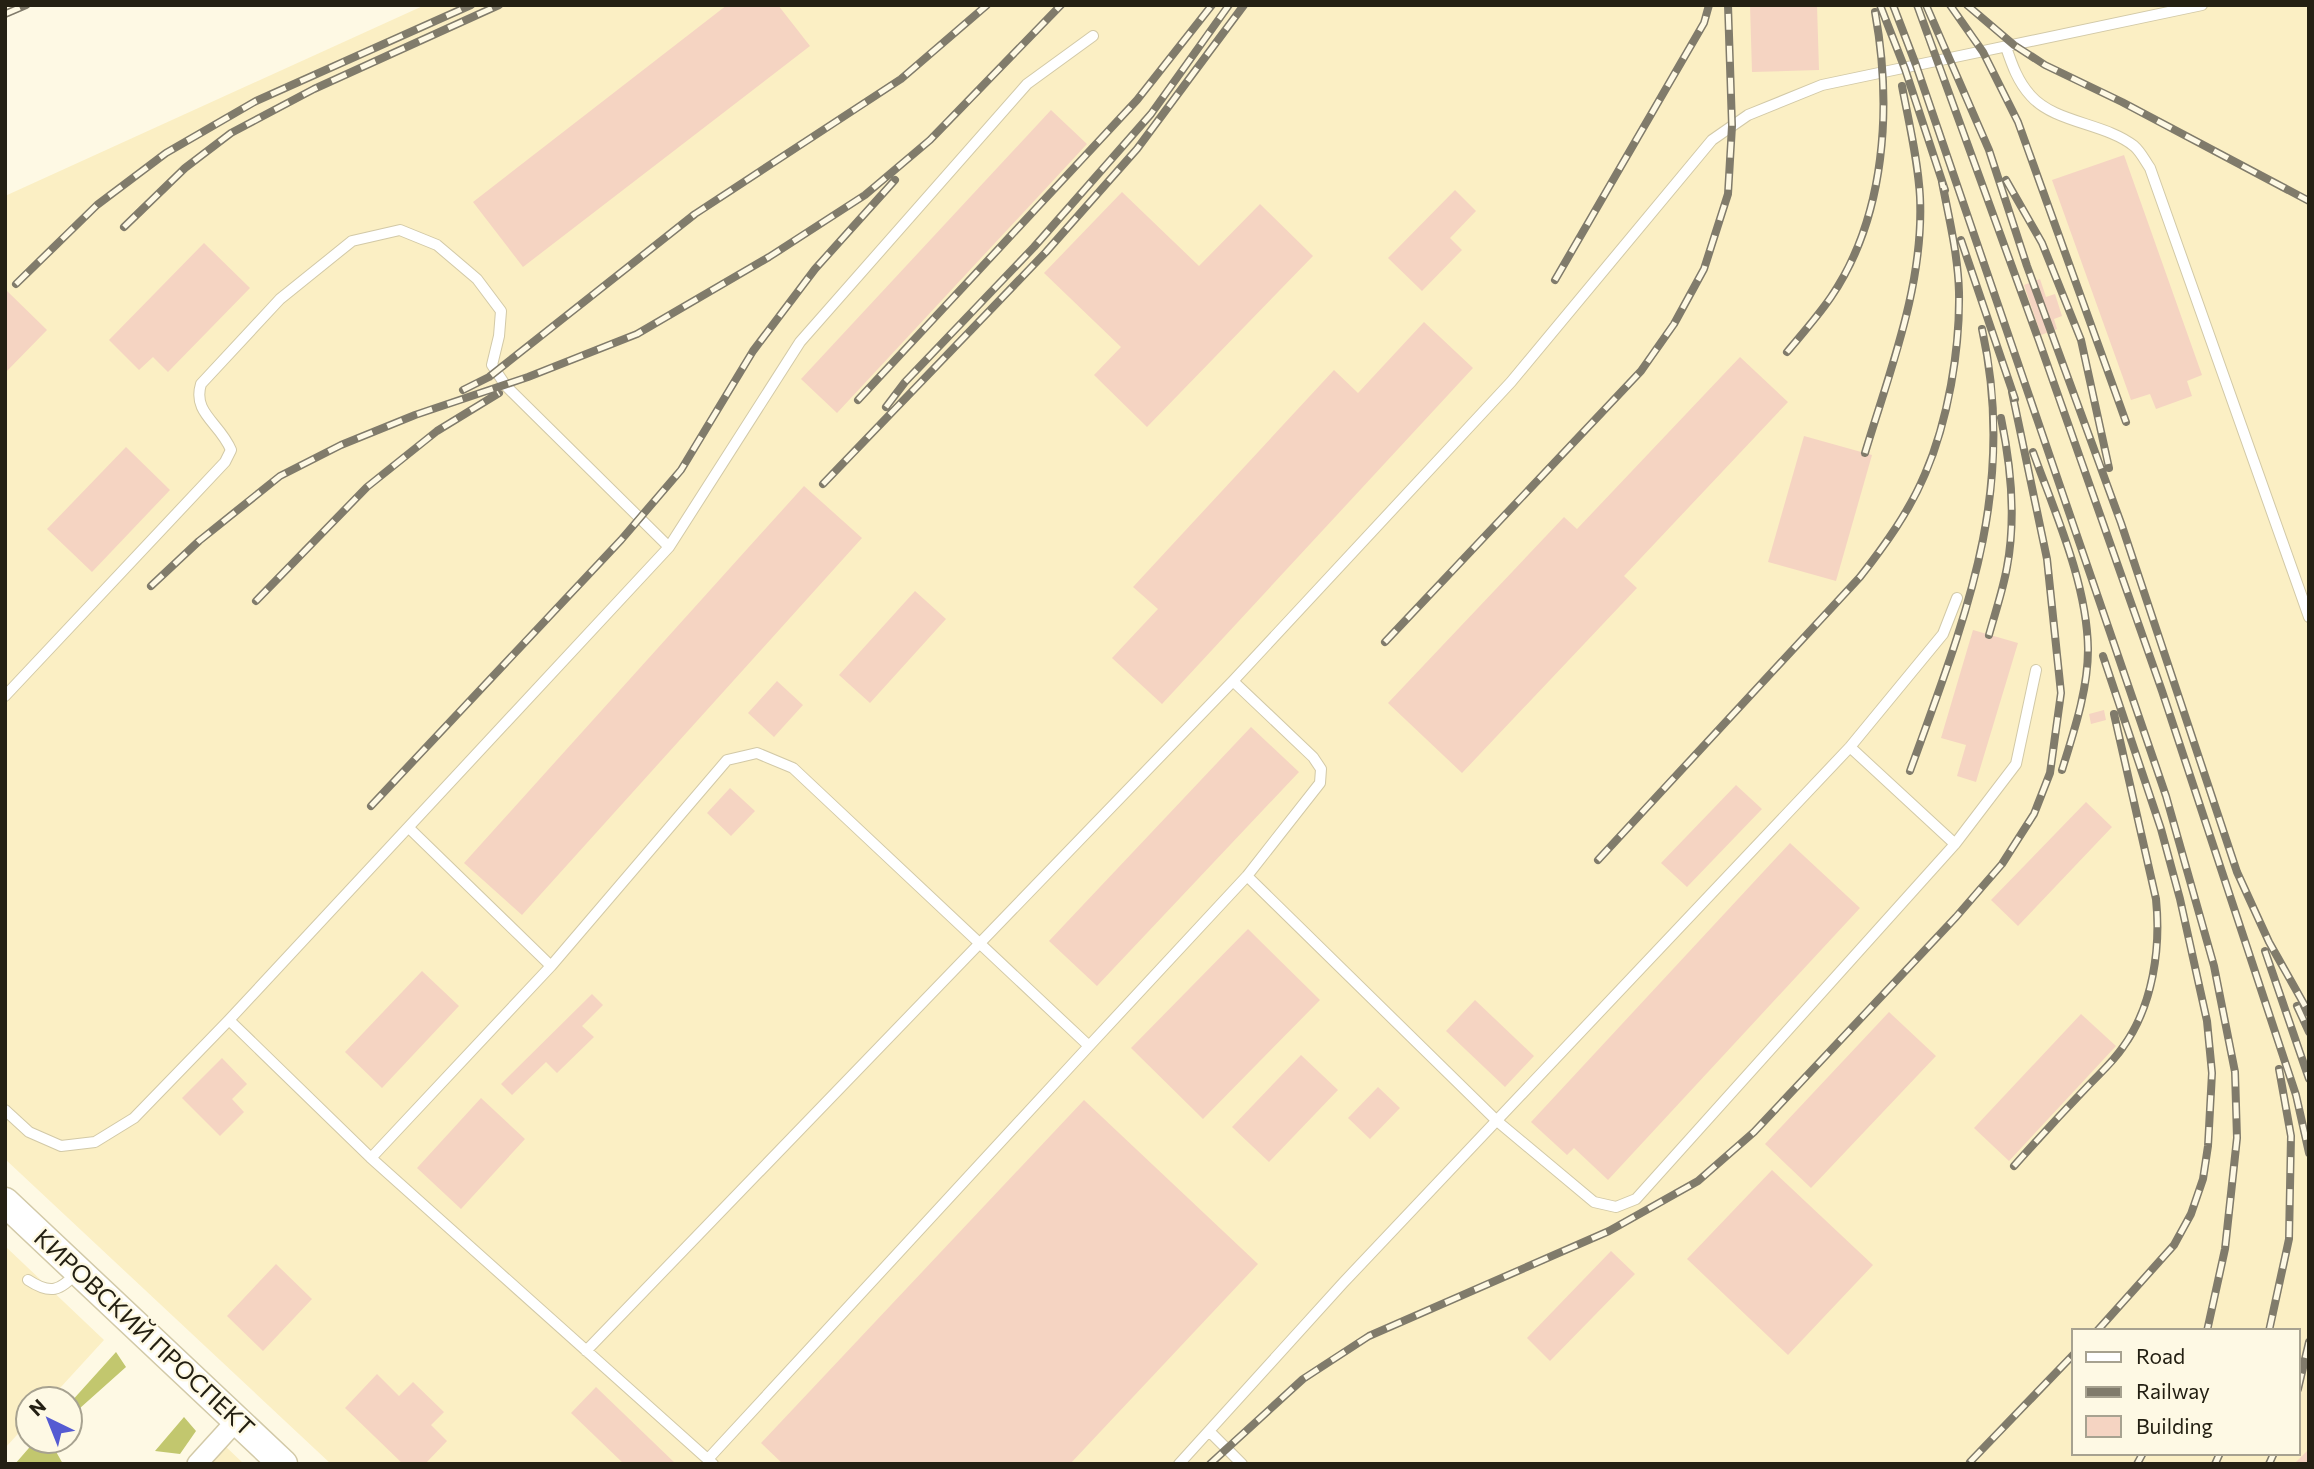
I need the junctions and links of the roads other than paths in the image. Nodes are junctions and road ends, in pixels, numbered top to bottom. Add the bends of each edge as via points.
1 (2202, 5) edge
2 (1093, 36) dead end
3 (2006, 47) junction
4 (670, 547) junction
5 (1957, 597) dead end
6 (2309, 617) edge
7 (2036, 670) dead end
8 (1233, 681) junction
9 (5, 696) edge
10 (1850, 747) junction
11 (409, 828) junction
12 (1955, 844) junction
13 (1247, 876) junction
14 (981, 943) junction
15 (551, 966) junction
16 (229, 1020) junction
17 (1089, 1046) junction
18 (5, 1110) edge
19 (1497, 1121) junction
20 (371, 1158) junction
21 (5, 1202) edge
22 (79, 1271) junction
23 (28, 1280) dead end
24 (586, 1351) junction
25 (237, 1420) junction
26 (1209, 1431) junction
27 (710, 1461) edge
28 (197, 1464) edge
29 (283, 1464) edge
30 (1180, 1464) edge
31 (1242, 1464) edge

1 - 3 lane
2 - 4 lane via 1027,84 800,342
3 - 6 lane via 2017,76 2032,97 2055,112 2114,134 2136,148 2150,168
3 - 8 lane via 1822,85 1748,115 1712,140 1511,382
4 - 9 lane via 506,386 492,365 501,311 477,279 437,245 400,230 352,241 280,299 201,384 197,397 202,409 231,450 225,462
4 - 11 lane
5 - 10 lane via 1943,634
7 - 12 lane via 2016,764
8 - 13 lane via 1321,769 1320,783
8 - 14 lane
10 - 12 lane
10 - 19 lane
11 - 15 lane
11 - 16 lane
12 - 19 lane via 1636,1199 1616,1207 1594,1202
13 - 17 lane
13 - 19 lane
14 - 15 lane via 793,768 757,753 727,760
14 - 17 lane
14 - 24 lane
15 - 20 lane
16 - 18 lane via 134,1118 95,1142 61,1146 29,1132
16 - 20 lane
17 - 27 lane
19 - 26 lane
20 - 24 lane
21 - 22 main road, КИРОВСКИЙ ПРОСПЕКТ
22 - 23 lane via 63,1287 51,1290
22 - 25 main road, КИРОВСКИЙ ПРОСПЕКТ
24 - 27 lane
25 - 28 street
25 - 29 main road, КИРОВСКИЙ ПРОСПЕКТ
26 - 30 lane
26 - 31 lane

